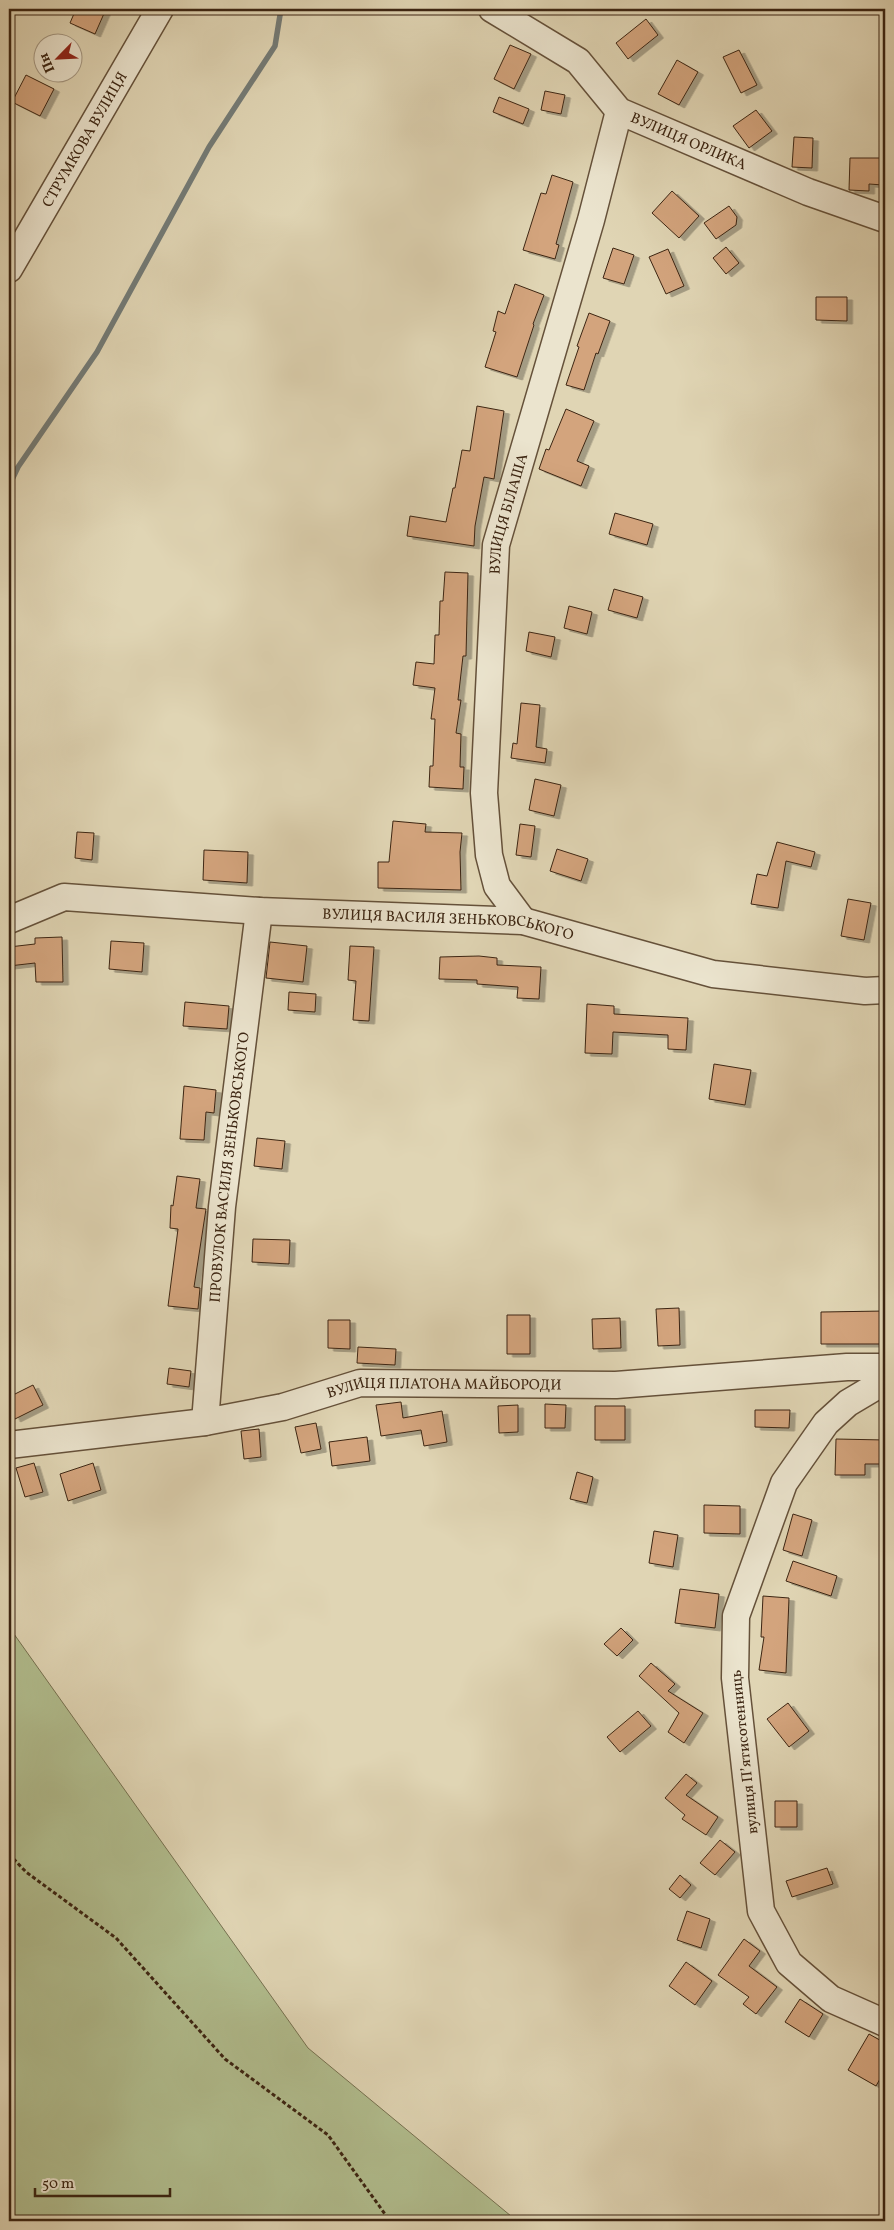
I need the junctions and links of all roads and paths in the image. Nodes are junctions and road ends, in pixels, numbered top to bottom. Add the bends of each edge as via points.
1 (160, 9) edge
2 (492, 9) edge
3 (619, 111) junction
4 (885, 219) edge
5 (9, 269) edge
6 (259, 911) junction
7 (9, 920) edge
8 (523, 921) junction
9 (885, 990) edge
10 (885, 1367) edge
11 (885, 1380) edge
12 (205, 1422) junction
13 (9, 1445) edge
14 (9, 1854) edge
15 (885, 2023) edge
16 (390, 2221) edge

1 - 5 street, СТРУМКОВА ВУЛИЦЯ
2 - 3 street, ВУЛИЦЯ ОРЛИКА via 578,61
3 - 4 street, ВУЛИЦЯ ОРЛИКА via 808,192
3 - 8 street, ВУЛИЦЯ БІЛАША via 591,220 496,545 486,719 488,855 497,886
6 - 7 street, ВУЛИЦЯ ВАСИЛЯ ЗЕНЬКОВСЬКОГО via 64,897
6 - 8 street, ВУЛИЦЯ ВАСИЛЯ ЗЕНЬКОВСЬКОГО
6 - 12 street, ПРОВУЛОК ВАСИЛЯ ЗЕНЬКОВСЬКОГО via 220,1224
8 - 9 street, ВУЛИЦЯ ВАСИЛЯ ЗЕНЬКОВСЬКОГО via 713,974 865,991
10 - 12 street, ВУЛИЦЯ ПЛАТОНА МАЙБОРОДИ via 847,1367 616,1385 360,1383 283,1406
11 - 15 street, вулиця Пʼятисотенниць via 848,1403 826,1423 784,1483 736,1616 734,1678 761,1911 789,1963 831,1999
12 - 13 street, ВУЛИЦЯ ПЛАТОНА МАЙБОРОДИ
14 - 16 path via 26,1872 116,1938 225,2059 328,2135

